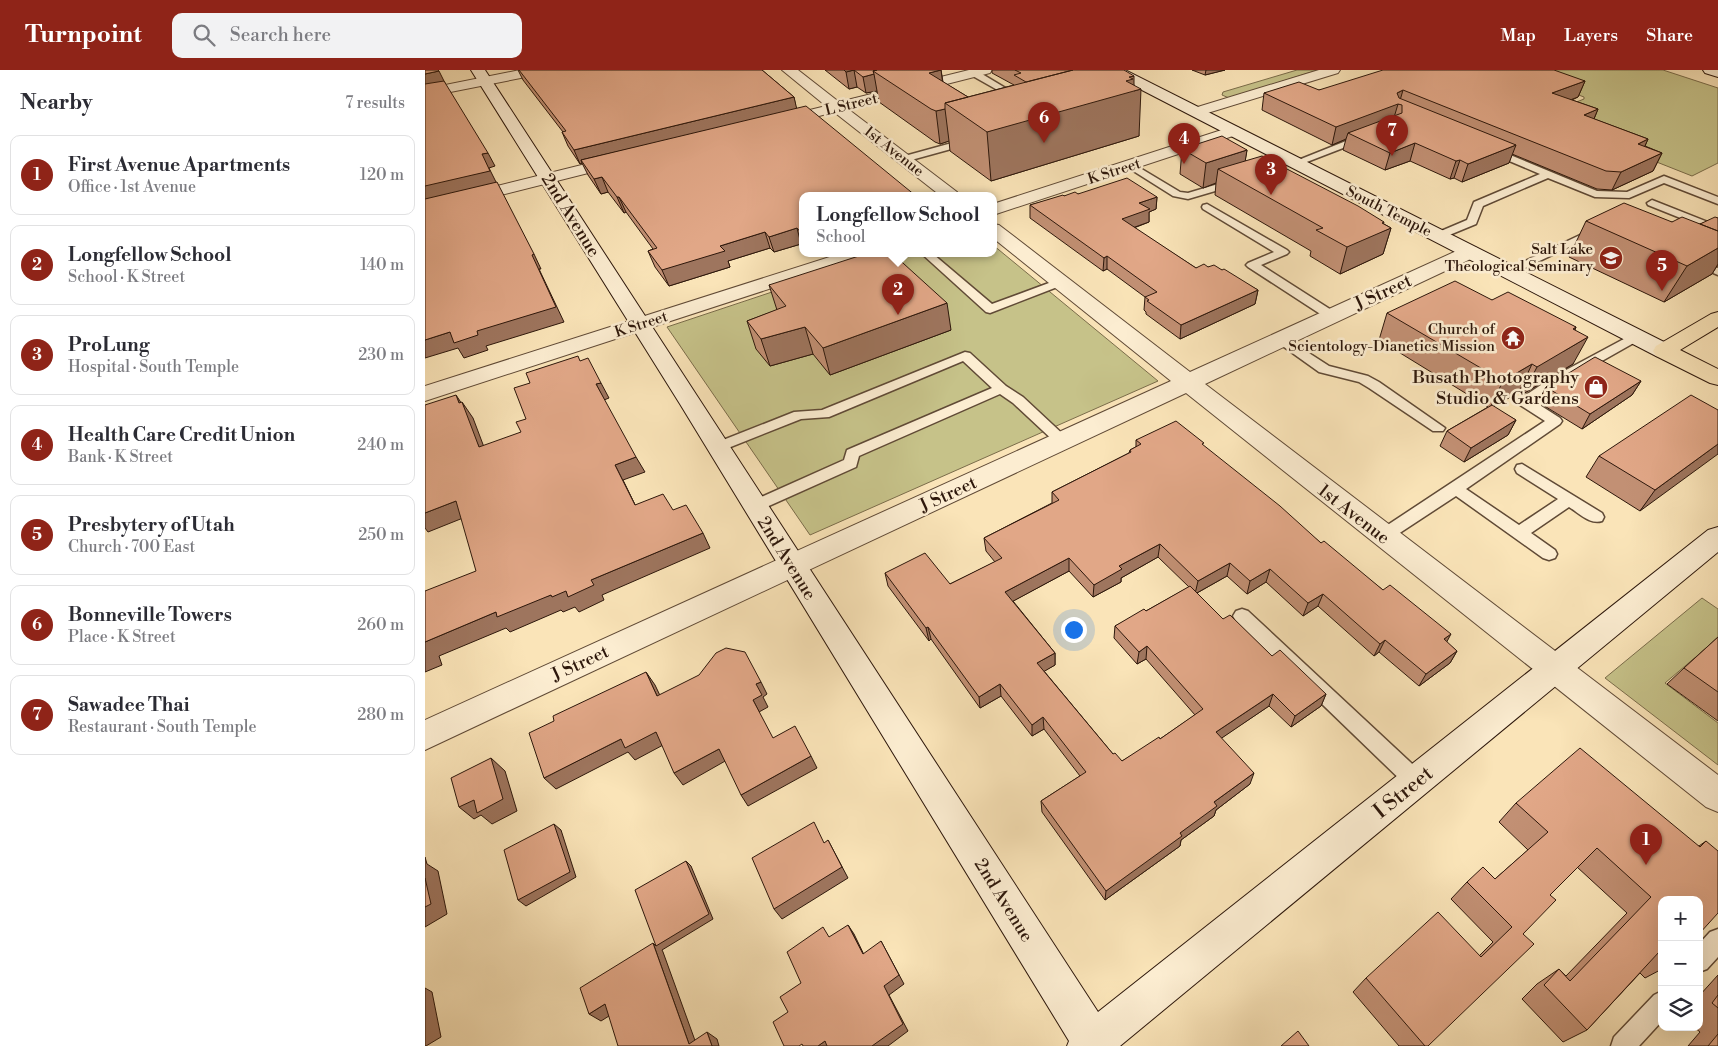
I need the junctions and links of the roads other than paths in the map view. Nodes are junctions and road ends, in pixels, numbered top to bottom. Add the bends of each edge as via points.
1 (541, 70) edge
2 (789, 70) edge
3 (1114, 70) edge
4 (1289, 70) edge
5 (1329, 70) edge
6 (1710, 70) edge
7 (980, 71) edge
8 (1718, 73) edge
9 (481, 76) edge
10 (425, 94) edge
11 (1178, 103) junction
12 (1030, 105) edge
13 (837, 107) junction
14 (1196, 112) junction
15 (765, 125) edge
16 (1234, 131) junction
17 (1378, 132) edge
18 (980, 138) edge
19 (1478, 145) edge
20 (633, 158) edge
21 (905, 159) junction
22 (1287, 163) junction
23 (1130, 165) junction
24 (1547, 174) junction
25 (1245, 178) edge
26 (547, 179) junction
27 (946, 192) edge
28 (1718, 201) edge
29 (1652, 203) dead end
30 (1207, 207) dead end
31 (425, 209) edge
32 (997, 209) edge
33 (1609, 224) edge
34 (1718, 230) edge
35 (997, 232) edge
36 (1438, 236) junction
37 (1470, 252) junction
38 (1682, 256) edge
39 (848, 257) edge
40 (930, 257) edge
41 (1508, 272) junction
42 (1718, 272) edge
43 (1061, 282) junction
44 (1332, 316) junction
45 (1718, 318) edge
46 (641, 324) junction
47 (1635, 337) junction
48 (1281, 339) junction
49 (1664, 351) junction
50 (1717, 378) edge
51 (1188, 383) junction
52 (1001, 389) junction
53 (425, 394) edge
54 (1438, 428) dead end
55 (1062, 441) junction
56 (718, 447) junction
57 (1522, 469) dead end
58 (1455, 488) junction
59 (1569, 499) junction
60 (755, 506) junction
61 (1596, 517) dead end
62 (1519, 533) junction
63 (1383, 536) junction
64 (1718, 537) edge
65 (1549, 554) dead end
66 (792, 566) junction
67 (1242, 616) dead end
68 (1555, 669) junction
69 (425, 735) edge
70 (1416, 781) junction
71 (1718, 796) edge
72 (1718, 940) edge
73 (1703, 957) edge
74 (1658, 1007) edge
75 (1092, 1045) edge
76 (1623, 1046) edge

1 - 9 street
2 - 13 street, 1st Avenue
3 - 11 street, South Temple
4 - 11 street
5 - 14 street
6 - 8 street
7 - 12 lane
7 - 13 street, L Street via 943,85
9 - 10 street
9 - 26 street, 2nd Avenue
11 - 14 street, South Temple
13 - 15 street, L Street
13 - 21 street, 1st Avenue
14 - 16 street, South Temple
16 - 22 street, South Temple
16 - 23 street, K Street
17 - 22 lane
18 - 21 lane
19 - 24 lane
20 - 26 street
21 - 27 street, 1st Avenue
22 - 36 street, South Temple
23 - 25 lane via 1177,194 1188,196
23 - 32 street, K Street
24 - 28 lane via 1595,194 1629,195 1663,179
24 - 36 lane via 1478,204 1472,222
26 - 31 street
26 - 46 street, 2nd Avenue
29 - 34 lane
30 - 44 lane via 1283,252 1251,265
33 - 41 lane
35 - 43 street, 1st Avenue
36 - 37 street, South Temple
37 - 41 street, South Temple
37 - 44 street, J Street
38 - 42 lane
39 - 46 street, K Street
40 - 43 lane via 991,309
41 - 47 street, South Temple
43 - 51 street, 1st Avenue
44 - 48 street, J Street
45 - 49 main road
46 - 53 street, K Street
46 - 56 street, 2nd Avenue
47 - 49 street, South Temple
47 - 58 lane via 1525,402 1555,421
48 - 51 street, J Street
48 - 54 lane via 1324,369 1374,385
49 - 50 main road, South Temple
51 - 55 street, J Street
51 - 63 street, 1st Avenue
52 - 55 lane via 1018,400
52 - 56 lane via 965,356 824,414 799,415
52 - 60 lane via 852,453 851,463
55 - 66 street, J Street
56 - 60 street, 2nd Avenue
57 - 59 lane
58 - 62 lane
58 - 63 lane
59 - 61 lane
59 - 62 lane
60 - 66 street, 2nd Avenue
62 - 65 lane
63 - 68 street, 1st Avenue
64 - 68 street, I Street
66 - 69 street, J Street
66 - 75 street, 2nd Avenue
67 - 70 lane
68 - 70 street, I Street
68 - 71 street, 1st Avenue
70 - 75 street, I Street
72 - 73 lane
74 - 76 lane

